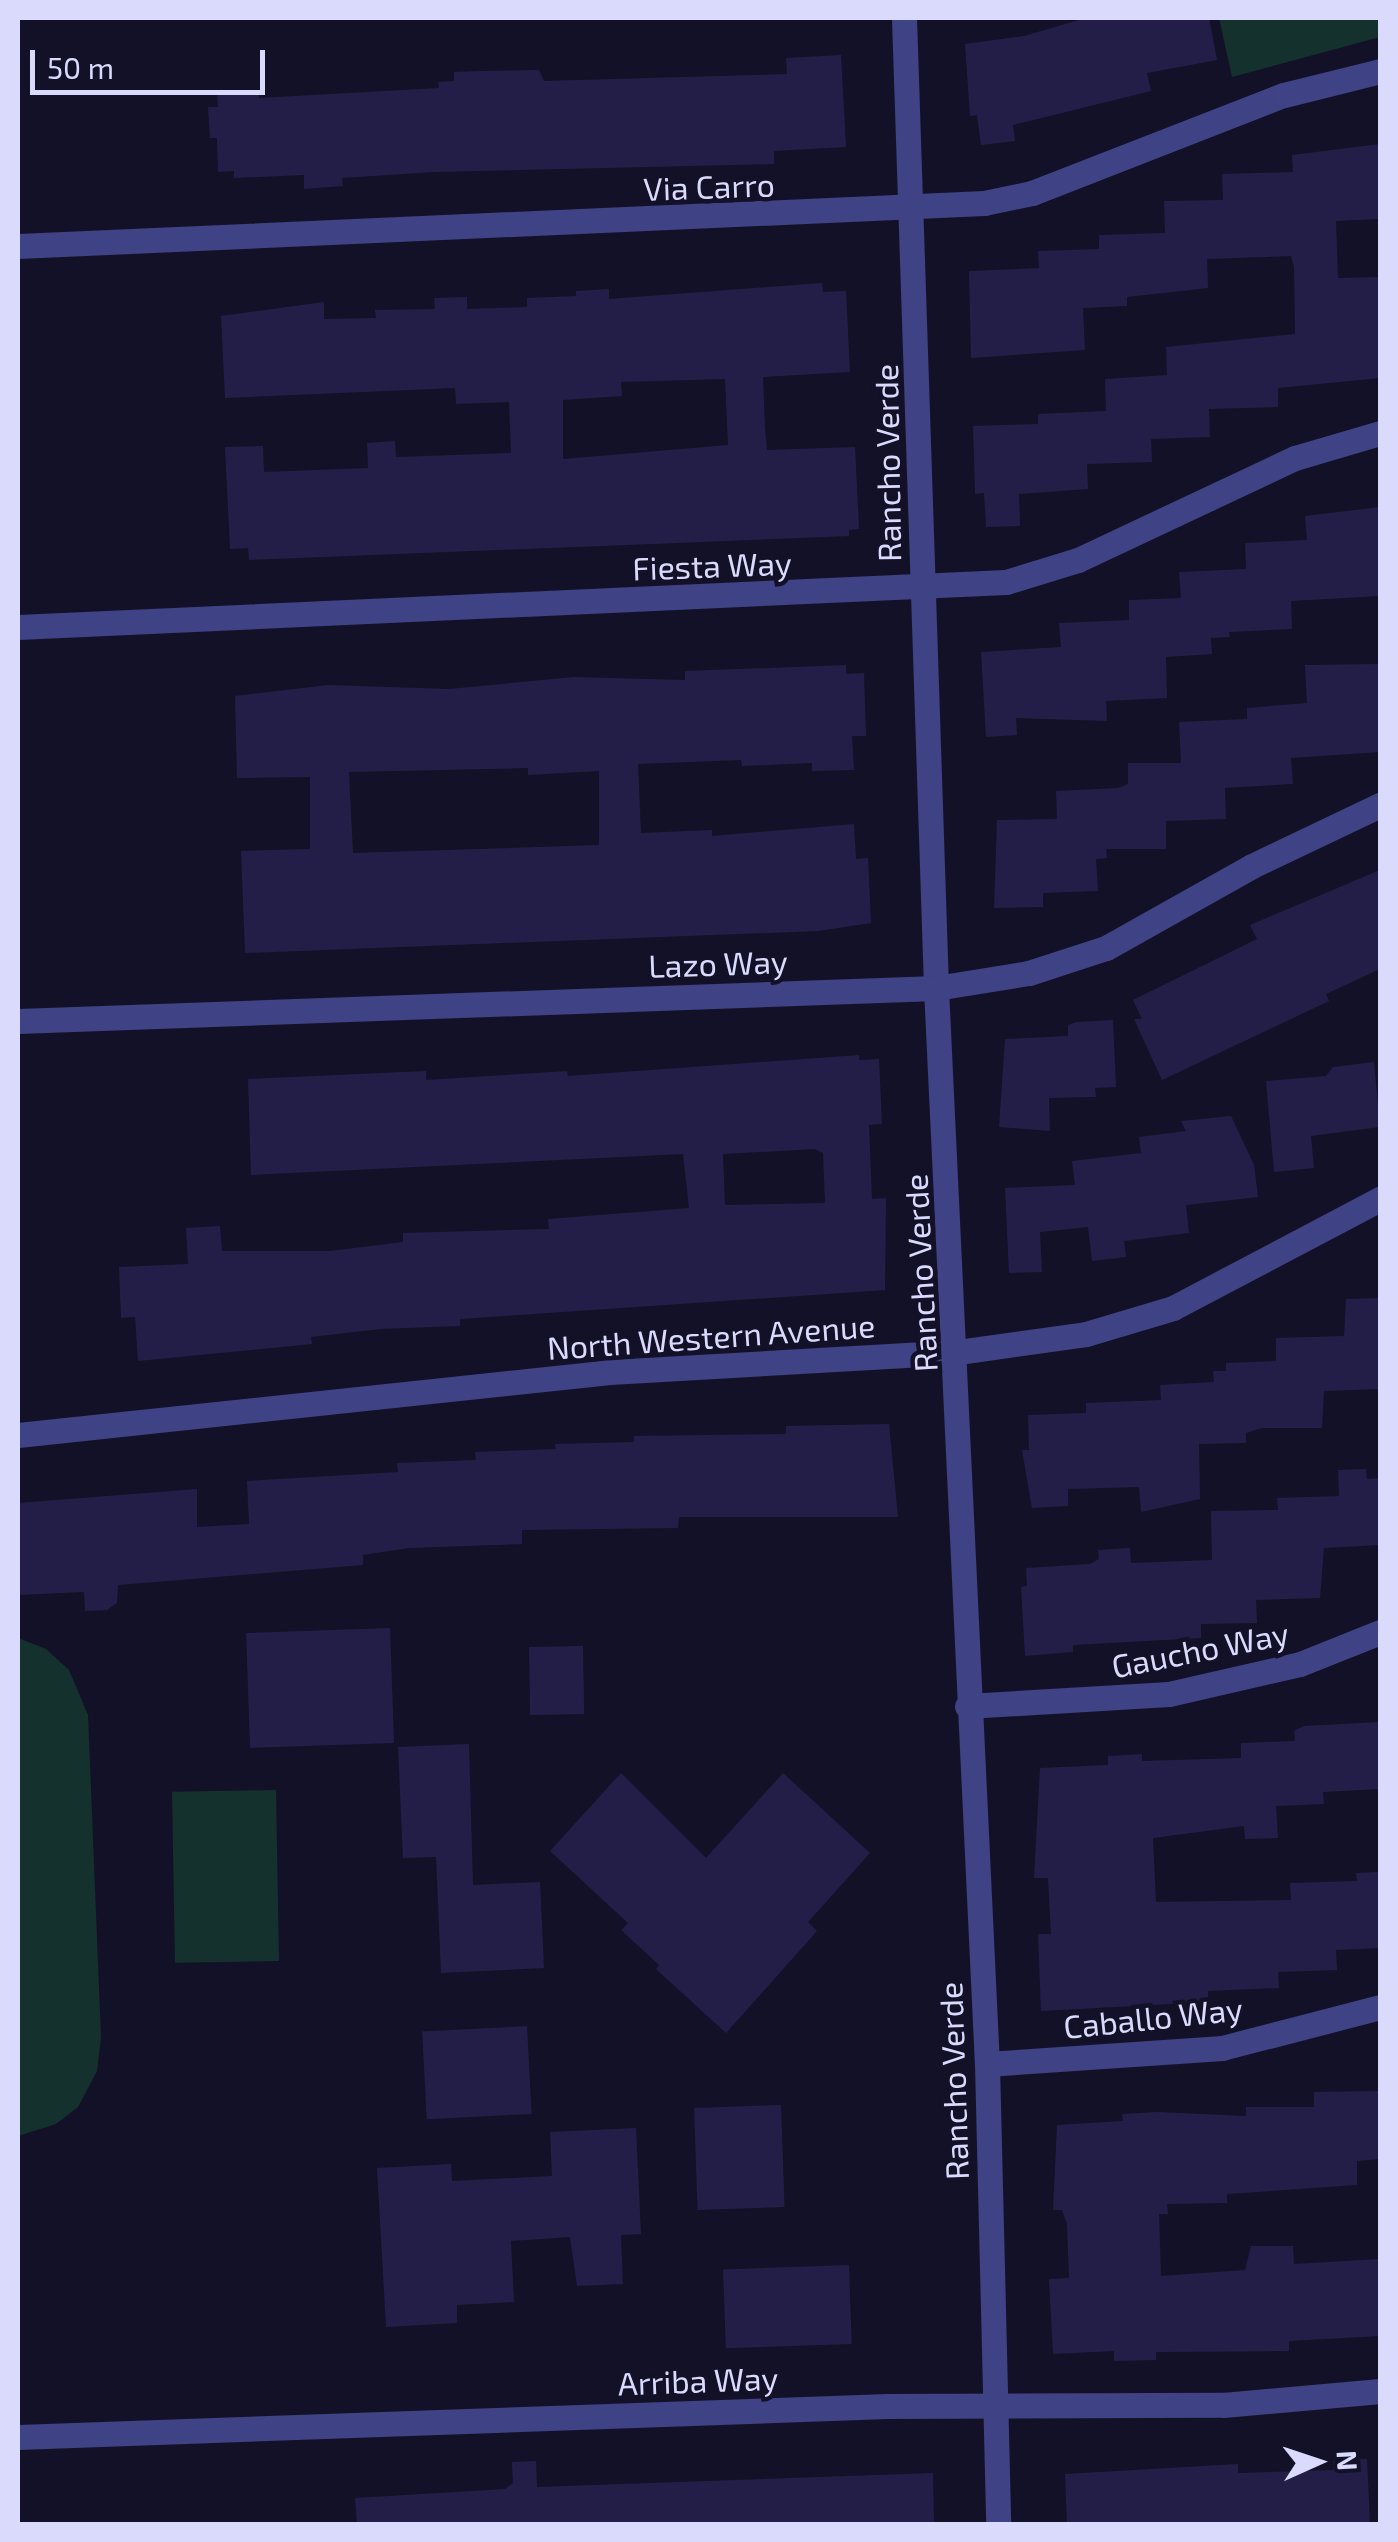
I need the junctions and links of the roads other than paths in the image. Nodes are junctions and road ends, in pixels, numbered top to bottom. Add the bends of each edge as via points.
1 (904, 18) edge
2 (1380, 70) edge
3 (914, 211) junction
4 (18, 246) edge
5 (1380, 433) edge
6 (922, 589) junction
7 (18, 627) edge
8 (1380, 806) edge
9 (936, 988) junction
10 (18, 1021) edge
11 (1380, 1199) edge
12 (958, 1352) junction
13 (18, 1435) edge
14 (1380, 1632) edge
15 (967, 1706) junction
16 (1380, 2007) edge
17 (987, 2064) junction
18 (1380, 2390) edge
19 (993, 2407) junction
20 (18, 2437) edge
21 (998, 2524) edge

1 - 3 street, Rancho Verde
2 - 3 street, Via Carro via 1186,129 1032,193
3 - 4 street, Via Carro
3 - 6 street, Rancho Verde
5 - 6 street, Fiesta Way via 1295,458 1078,560 1006,582
6 - 7 street, Fiesta Way
6 - 9 street, Rancho Verde
8 - 9 street, Lazo Way via 1252,866 1106,948 1029,973
9 - 10 street, Lazo Way
9 - 12 street, Rancho Verde
11 - 12 street, North Western Avenue via 1172,1308 1086,1334
12 - 13 street, North Western Avenue via 610,1372
12 - 15 street, Rancho Verde
14 - 15 street, Gaucho Way via 1300,1664 1169,1694
15 - 17 street, Rancho Verde
16 - 17 street, Caballo Way via 1222,2048
17 - 19 street, Rancho Verde
18 - 19 street, Arriba Way via 1223,2405
19 - 20 street, Arriba Way
19 - 21 street, Rancho Verde

